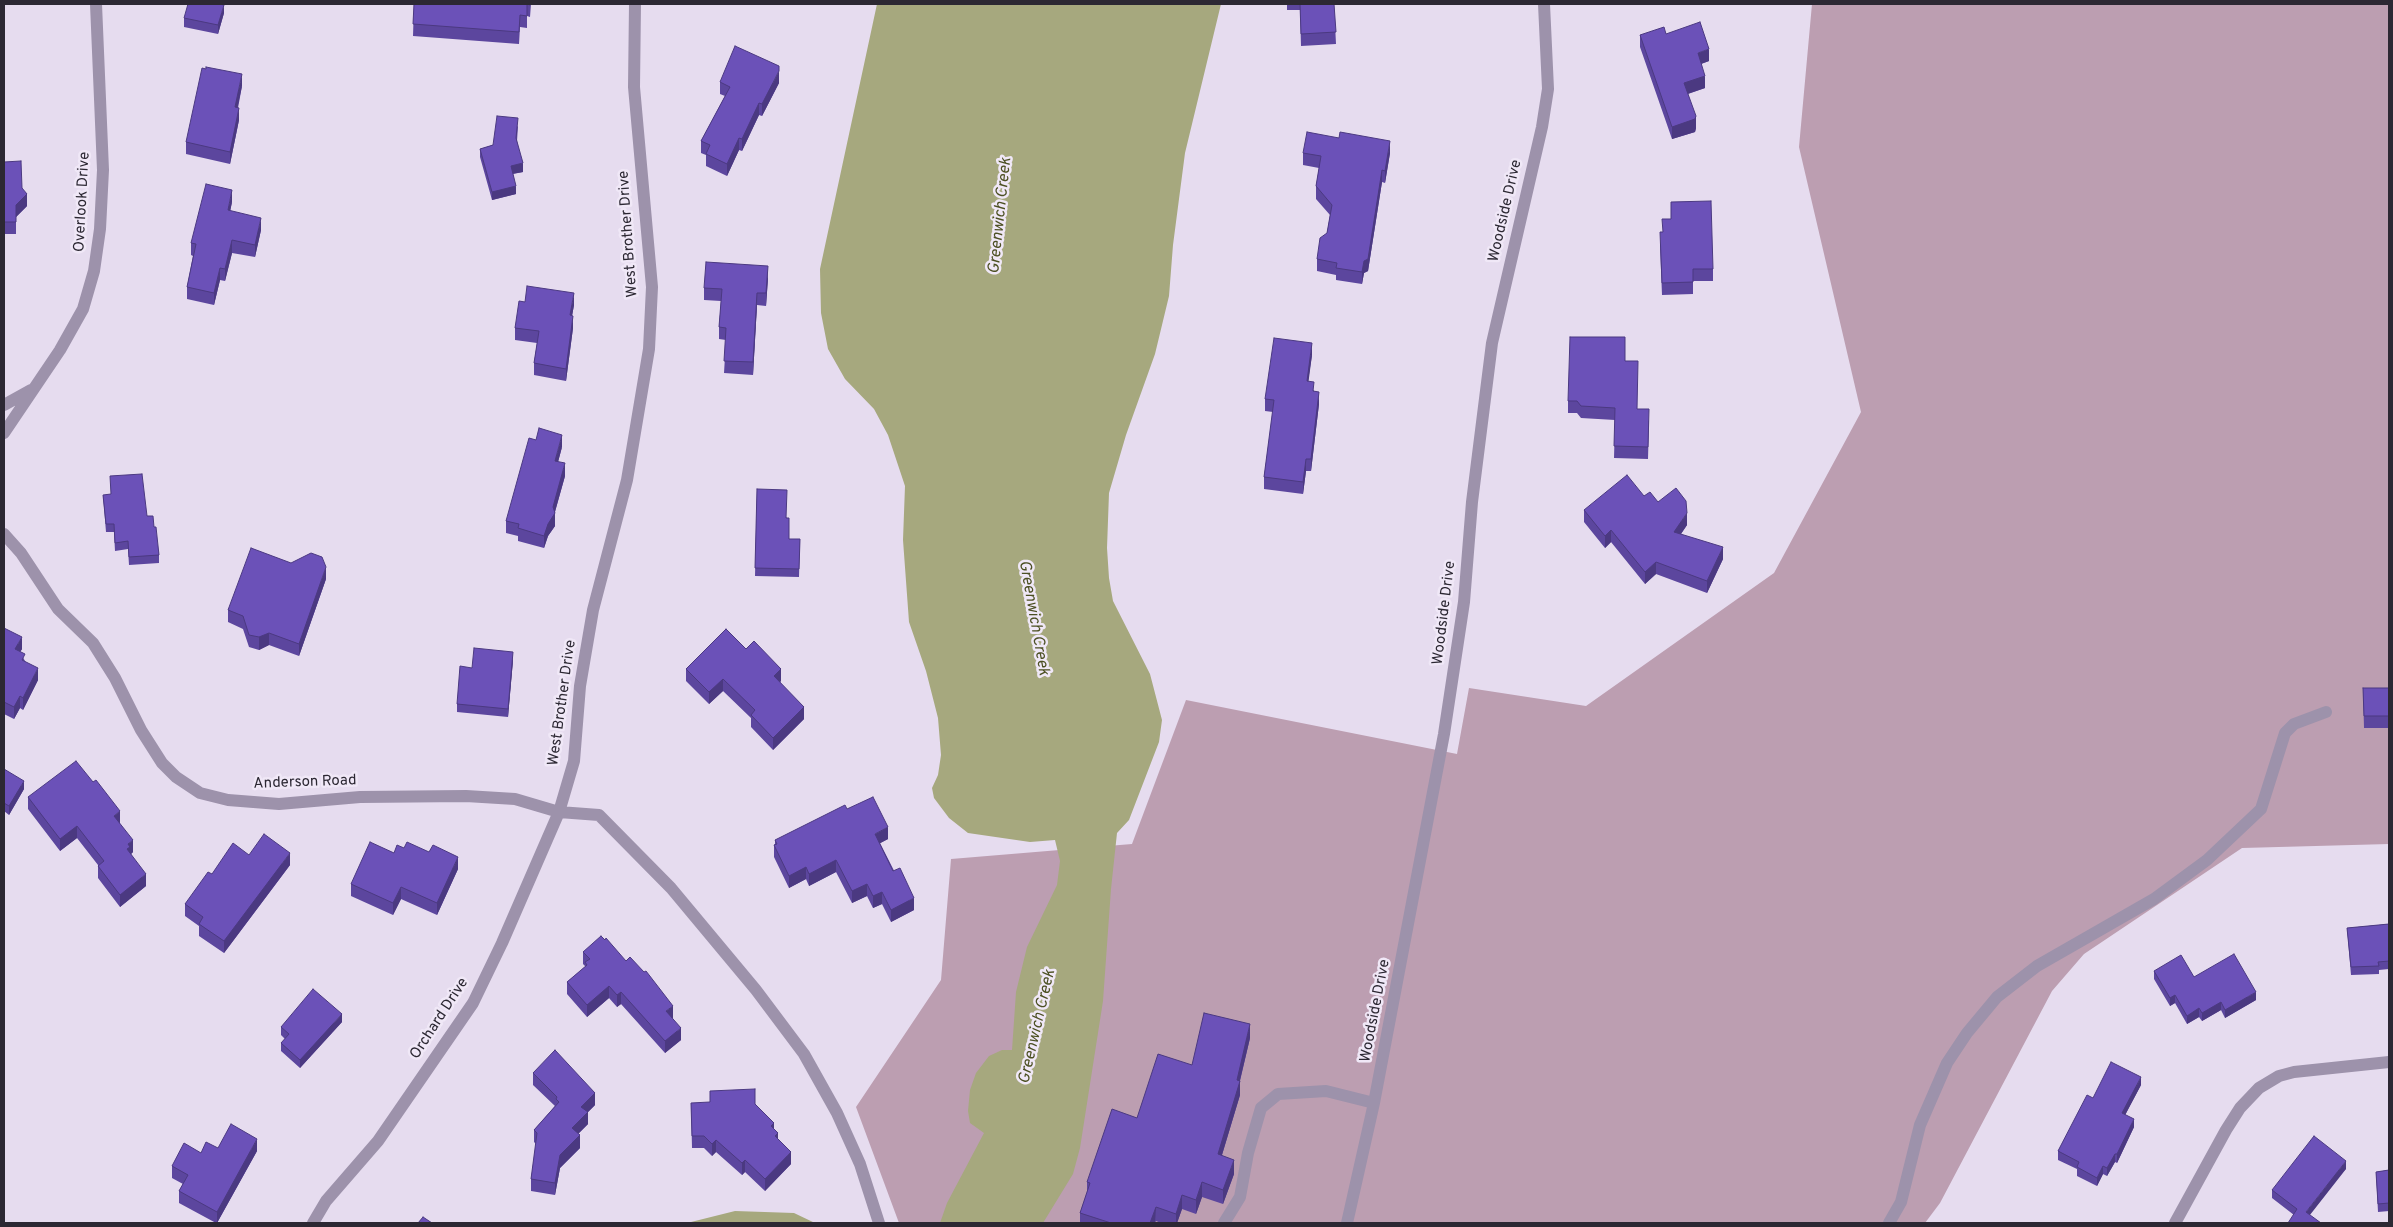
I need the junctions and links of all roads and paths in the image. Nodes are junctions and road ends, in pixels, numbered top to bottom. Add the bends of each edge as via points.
1 (96, 4) edge
2 (635, 4) edge
3 (1544, 4) edge
4 (35, 388) junction
5 (4, 405) edge
6 (4, 433) edge
7 (4, 534) edge
8 (2326, 712) dead end
9 (559, 812) junction
10 (2389, 1062) edge
11 (1374, 1102) junction
12 (313, 1223) edge
13 (879, 1223) edge
14 (1224, 1223) edge
15 (1347, 1223) edge
16 (1889, 1223) edge
17 (2174, 1223) edge

1 - 4 street, Overlook Drive via 103,170 94,271 83,309
2 - 9 street, West Brother Drive via 634,87 652,287 648,349 627,480 593,610 580,686 574,761
3 - 11 street, Woodside Drive via 1548,89 1492,343 1472,502 1464,602 1446,725
4 - 5 street, Overlook Drive
4 - 6 street, Overlook Drive
7 - 9 street, Anderson Road via 21,553 58,609 93,643 162,763 200,793 228,800 279,804 360,797 466,796 515,799
8 - 16 street via 2294,724 2285,733 2261,809 2207,860 2154,899 2037,966 1997,997 1947,1063 1920,1125 1902,1202
9 - 12 street, Orchard Drive via 473,1003 378,1141 326,1201
9 - 13 street via 599,815 671,888 756,990 804,1054 837,1113 860,1164
10 - 17 street via 2294,1072 2279,1076 2259,1088 2240,1108 2226,1130
11 - 14 street via 1326,1091 1278,1094 1261,1108 1240,1197
11 - 15 street, Woodside Drive

